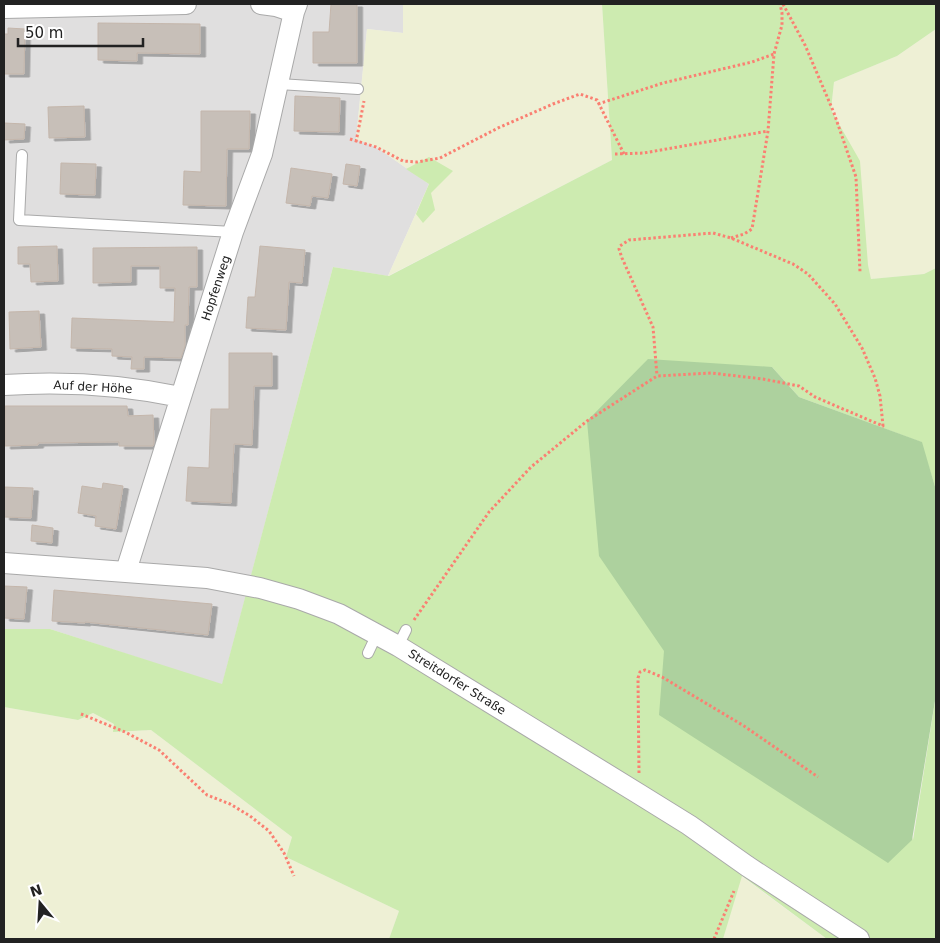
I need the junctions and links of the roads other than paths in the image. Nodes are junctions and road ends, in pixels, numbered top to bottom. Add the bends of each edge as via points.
1 (186, 4) edge
2 (261, 4) edge
3 (4, 8) edge
4 (296, 8) edge
5 (279, 84) junction
6 (358, 89) road end
7 (22, 154) dead end
8 (233, 232) junction
9 (4, 385) edge
10 (181, 397) junction
11 (4, 564) edge
12 (126, 571) junction
13 (377, 634) junction
14 (368, 653) dead end
15 (859, 939) edge

1 - 3 street
2 - 4 street
4 - 5 street, Hopfenweg
5 - 6 lane
5 - 8 street, Hopfenweg via 262,154
7 - 8 lane via 19,220
8 - 10 street, Hopfenweg
9 - 10 street, Auf der Höhe via 122,388
10 - 12 street, Hopfenweg
11 - 12 street, Streitdorfer Straße
12 - 13 street, Streitdorfer Straße via 207,578 260,588 339,614
13 - 14 lane
13 - 15 street, Streitdorfer Straße via 402,638 637,797 689,826

